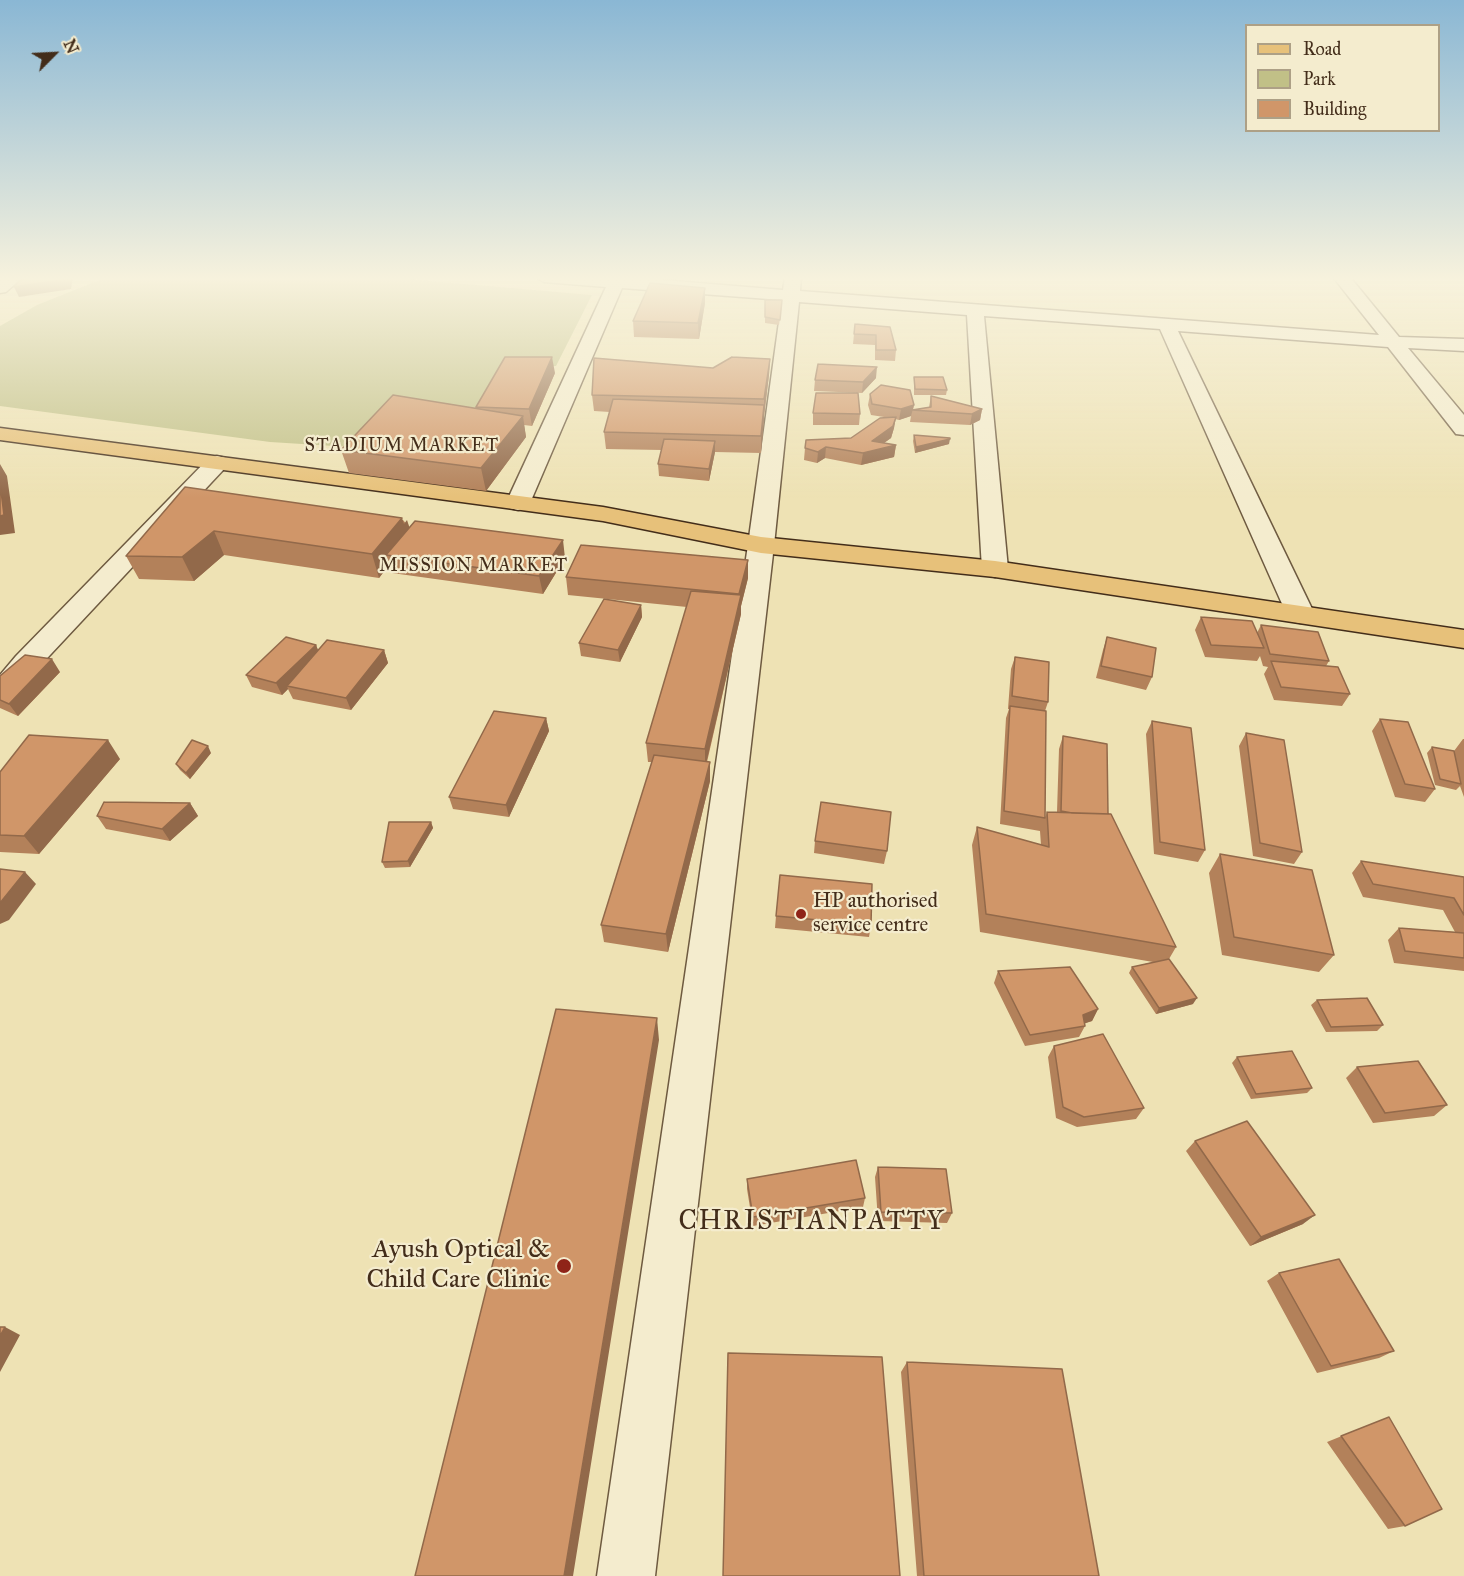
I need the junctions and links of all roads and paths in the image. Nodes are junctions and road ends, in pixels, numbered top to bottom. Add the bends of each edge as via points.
1 (586, 351) edge
2 (784, 351) edge
3 (978, 351) edge
4 (1178, 351) edge
5 (1401, 351) edge
6 (1464, 429) edge
7 (0, 434) edge
8 (216, 464) junction
9 (518, 503) junction
10 (761, 545) junction
11 (995, 569) junction
12 (1301, 615) junction
13 (1464, 639) edge
14 (0, 694) edge
15 (626, 1576) edge

1 - 9 street
2 - 10 street
3 - 11 street
4 - 12 street
5 - 6 street
7 - 8 main road
8 - 9 main road
8 - 14 street
9 - 10 main road via 603,514
10 - 11 main road
10 - 15 street
11 - 12 main road
12 - 13 main road

